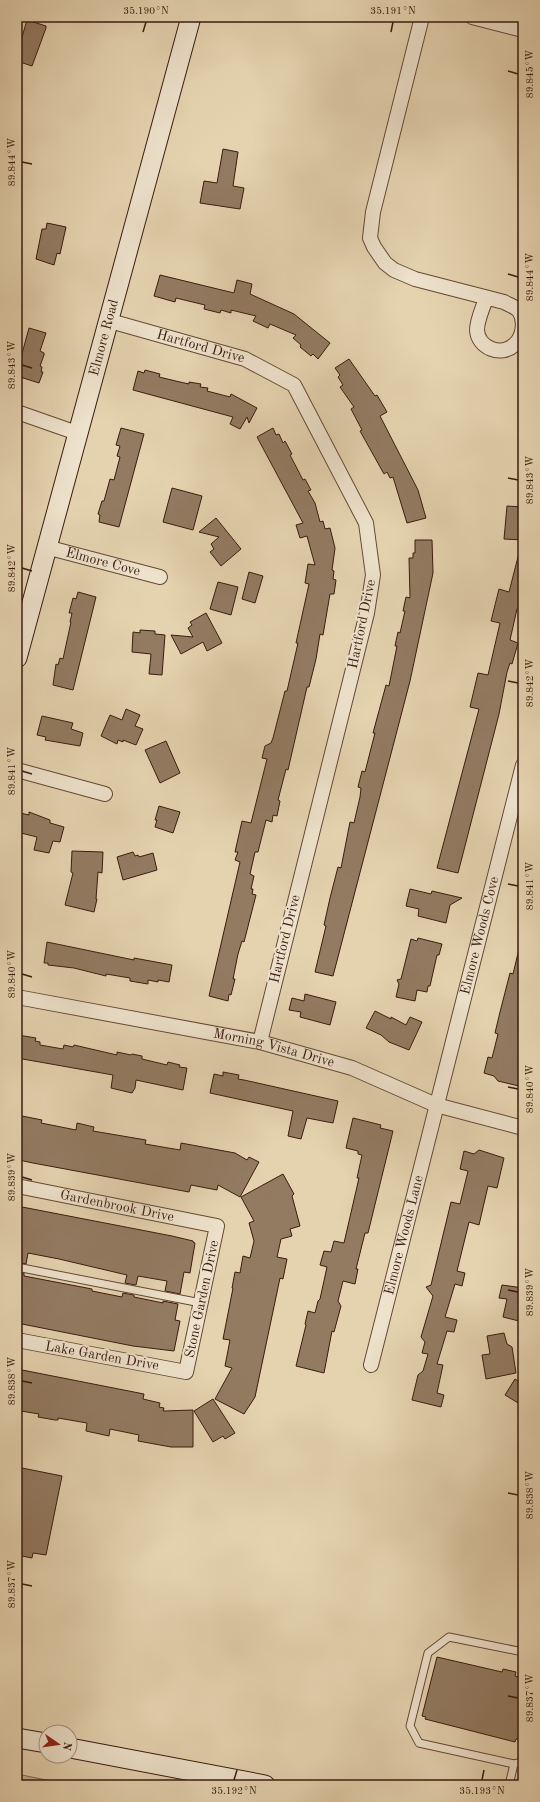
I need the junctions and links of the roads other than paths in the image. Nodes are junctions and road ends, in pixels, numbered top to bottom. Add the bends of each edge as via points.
1 (191, 17) edge
2 (422, 17) edge
3 (472, 17) edge
4 (523, 30) edge
5 (486, 298) dead end
6 (110, 321) junction
7 (17, 412) edge
8 (77, 433) junction
9 (46, 547) junction
10 (160, 577) dead end
11 (17, 658) edge
12 (523, 765) edge
13 (17, 770) edge
14 (105, 794) dead end
15 (17, 996) edge
16 (260, 1042) junction
17 (436, 1105) junction
18 (523, 1128) edge
19 (17, 1186) edge
20 (217, 1226) joint
21 (17, 1267) edge
22 (201, 1303) junction
23 (17, 1340) edge
24 (371, 1365) dead end
25 (186, 1372) joint
26 (523, 1652) edge
27 (17, 1738) edge
28 (38, 1742) edge
29 (78, 1750) edge
30 (523, 1762) edge
31 (514, 1764) junction
32 (265, 1785) edge
33 (509, 1785) edge

1 - 6 street, Elmore Road
2 - 5 street via 373,212 370,238 385,263 403,275
3 - 4 street
6 - 8 street, Elmore Road
6 - 16 street, Hartford Drive via 245,359 294,385 366,523 373,575 367,613
7 - 8 street
8 - 9 street, Elmore Road
9 - 10 street, Elmore Cove
9 - 11 street, Elmore Road
12 - 17 street, Elmore Woods Cove
13 - 14 street
15 - 16 street, Morning Vista Drive
16 - 17 street, Morning Vista Drive via 352,1068
17 - 18 street, Morning Vista Drive
17 - 24 street, Elmore Woods Lane
19 - 20 street, Gardenbrook Drive
20 - 22 street, Stone Garden Drive
21 - 22 lane
22 - 25 street, Stone Garden Drive
23 - 25 street, Lake Garden Drive
26 - 31 lane via 449,1637 428,1653 410,1726 419,1743
27 - 28 street
29 - 32 street
30 - 31 lane
31 - 33 lane

